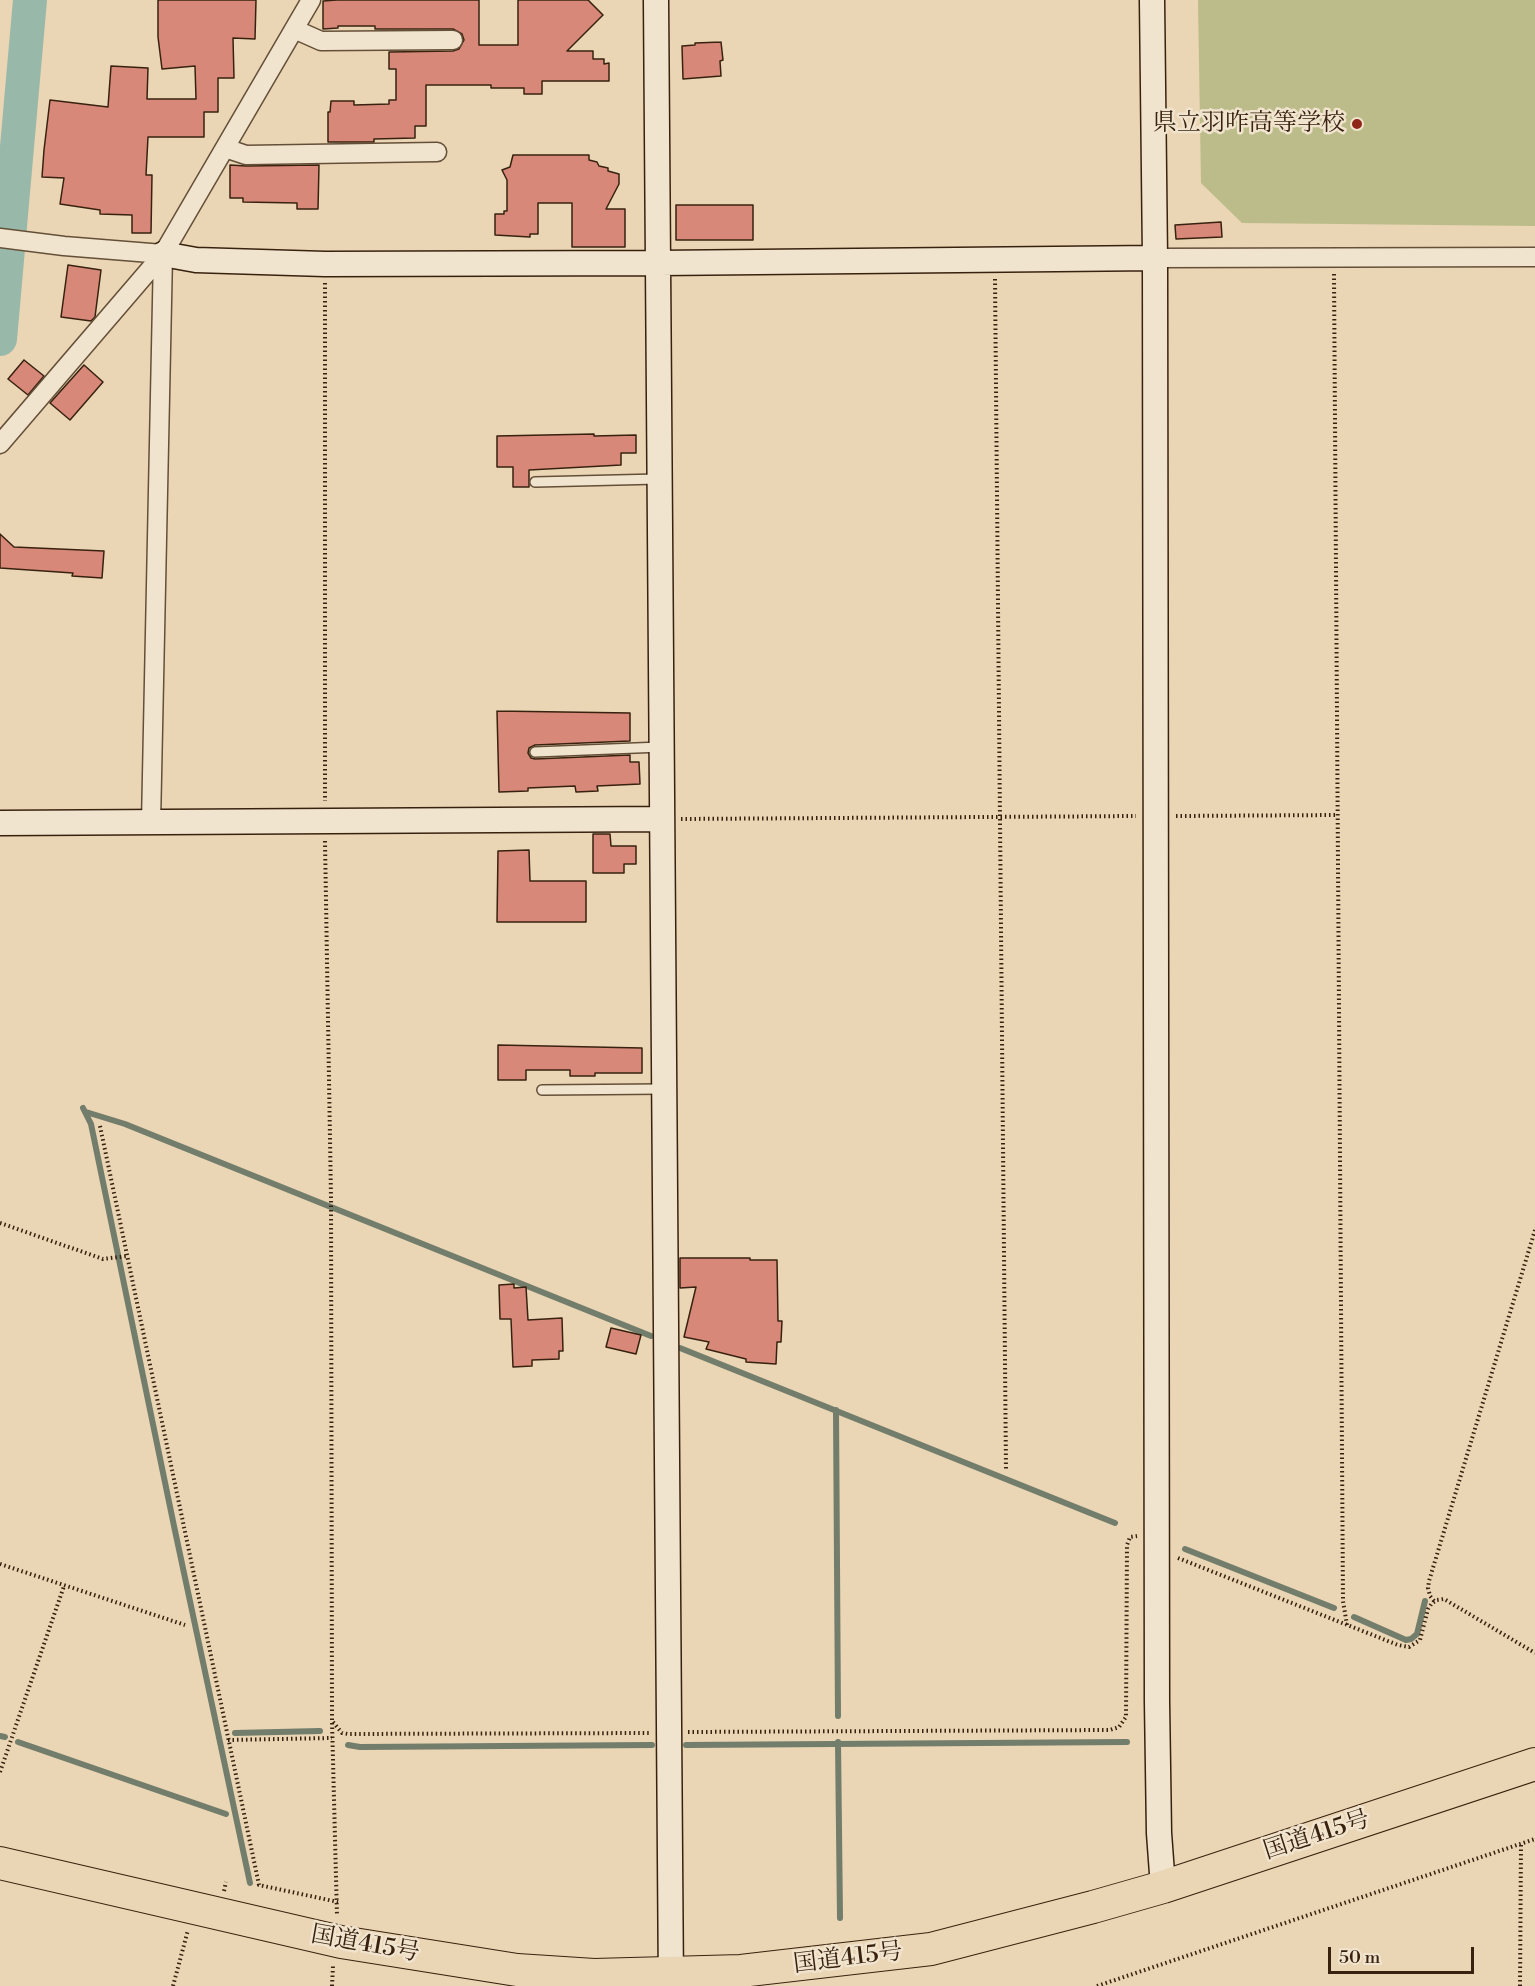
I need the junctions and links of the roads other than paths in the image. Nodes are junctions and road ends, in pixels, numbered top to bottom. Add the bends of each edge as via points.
1 (310, 0) edge
2 (656, 0) edge
3 (1152, 0) edge
4 (294, 29) junction
5 (453, 40) dead end
6 (225, 148) junction
7 (436, 152) dead end
8 (0, 238) edge
9 (163, 255) junction
10 (1535, 257) edge
11 (1155, 258) junction
12 (659, 264) junction
13 (0, 444) edge
14 (661, 479) junction
15 (534, 482) dead end
16 (663, 747) junction
17 (535, 752) dead end
18 (663, 819) junction
19 (151, 823) junction
20 (0, 824) edge
21 (664, 1089) junction
22 (542, 1090) dead end
23 (1535, 1764) edge
24 (0, 1863) edge
25 (1163, 1887) junction
26 (671, 1980) edge

1 - 4 street
2 - 12 street
3 - 11 street
4 - 5 street via 321,41
4 - 6 street
6 - 7 street via 246,155
6 - 9 street
8 - 9 street
9 - 12 street via 196,260 325,264
9 - 13 street
9 - 19 street
10 - 11 street
11 - 12 street
11 - 25 street via 1159,1833
12 - 14 street
14 - 15 lane
14 - 16 street
16 - 17 lane
16 - 18 street
18 - 19 street
18 - 21 street
19 - 20 street
21 - 22 lane
21 - 26 street
23 - 25 highway, 国道415号
24 - 26 highway, 国道415号 via 336,1941 517,1970
25 - 26 highway, 国道415号 via 931,1949

